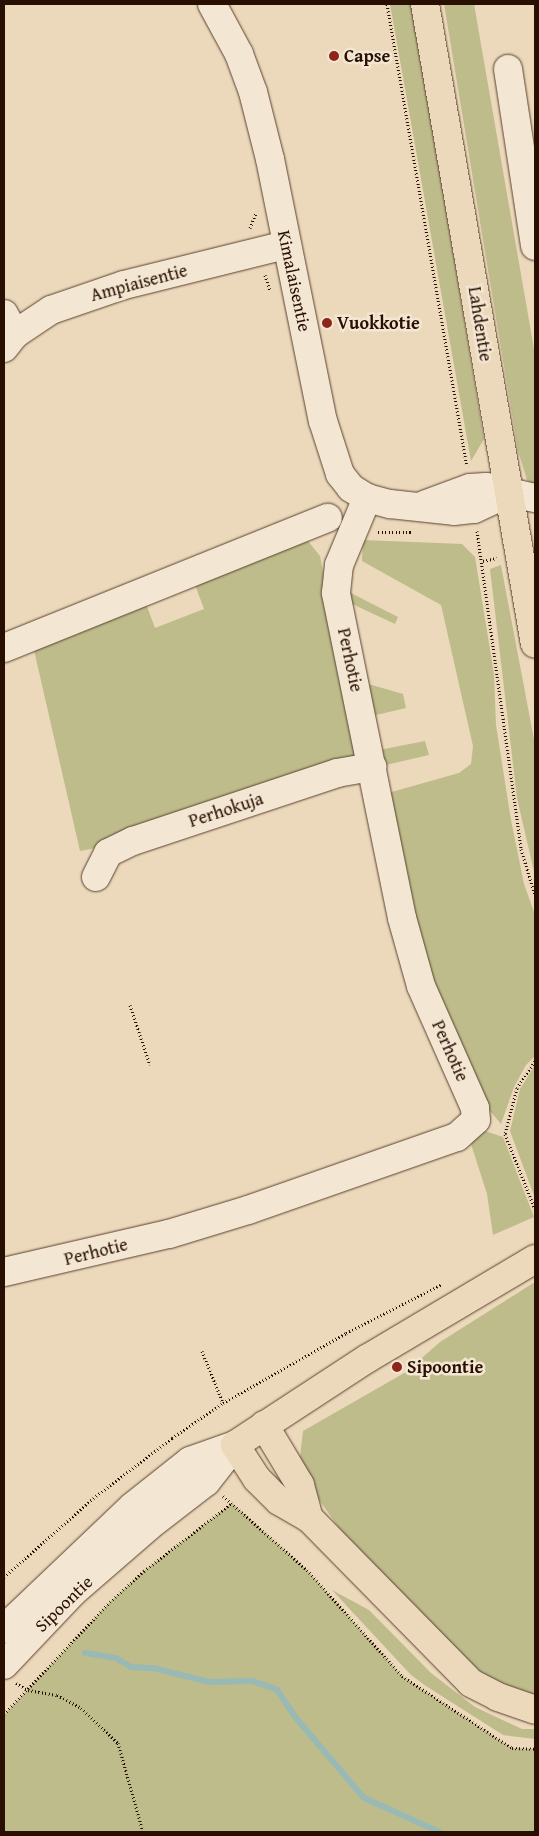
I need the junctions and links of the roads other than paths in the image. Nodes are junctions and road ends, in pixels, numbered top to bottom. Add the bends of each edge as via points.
1 (212, 4) edge
2 (425, 4) edge
3 (508, 69) dead end
4 (286, 245) junction
5 (535, 246) edge
6 (8, 332) edge
7 (508, 493) junction
8 (367, 498) junction
9 (535, 498) edge
10 (328, 518) dead end
11 (535, 644) edge
12 (4, 648) edge
13 (372, 767) junction
14 (96, 877) dead end
15 (535, 1259) edge
16 (4, 1272) edge
17 (264, 1425) junction
18 (235, 1444) junction
19 (309, 1518) junction
20 (4, 1629) edge
21 (12, 1675) edge
22 (535, 1710) edge

1 - 4 street, Kimalaisentie via 239,54 253,92
2 - 7 main road, Lahdentie
3 - 5 street
4 - 6 street, Ampiaisentie via 124,285 51,310
4 - 8 street, Kimalaisentie via 330,451 340,474 351,488
7 - 8 street, Kimalaisentie via 474,509 454,511
7 - 9 street
7 - 11 main road, Lahdentie
8 - 13 street, Perhotie via 339,565 336,593
10 - 12 street
13 - 14 street, Perhokuja via 337,773 134,841 108,853
13 - 16 street, Perhotie via 402,918 421,986 475,1108 476,1120 471,1128 430,1147 202,1224
15 - 17 main road, Sipoontie via 368,1358
17 - 18 main road, Sipoontie
17 - 19 main road via 300,1484
18 - 19 main road via 258,1479 280,1501
18 - 20 street, Sipoontie via 190,1461 175,1472 132,1507
18 - 21 street, Sipoontie via 206,1482 72,1593
19 - 22 main road via 471,1683 498,1698

